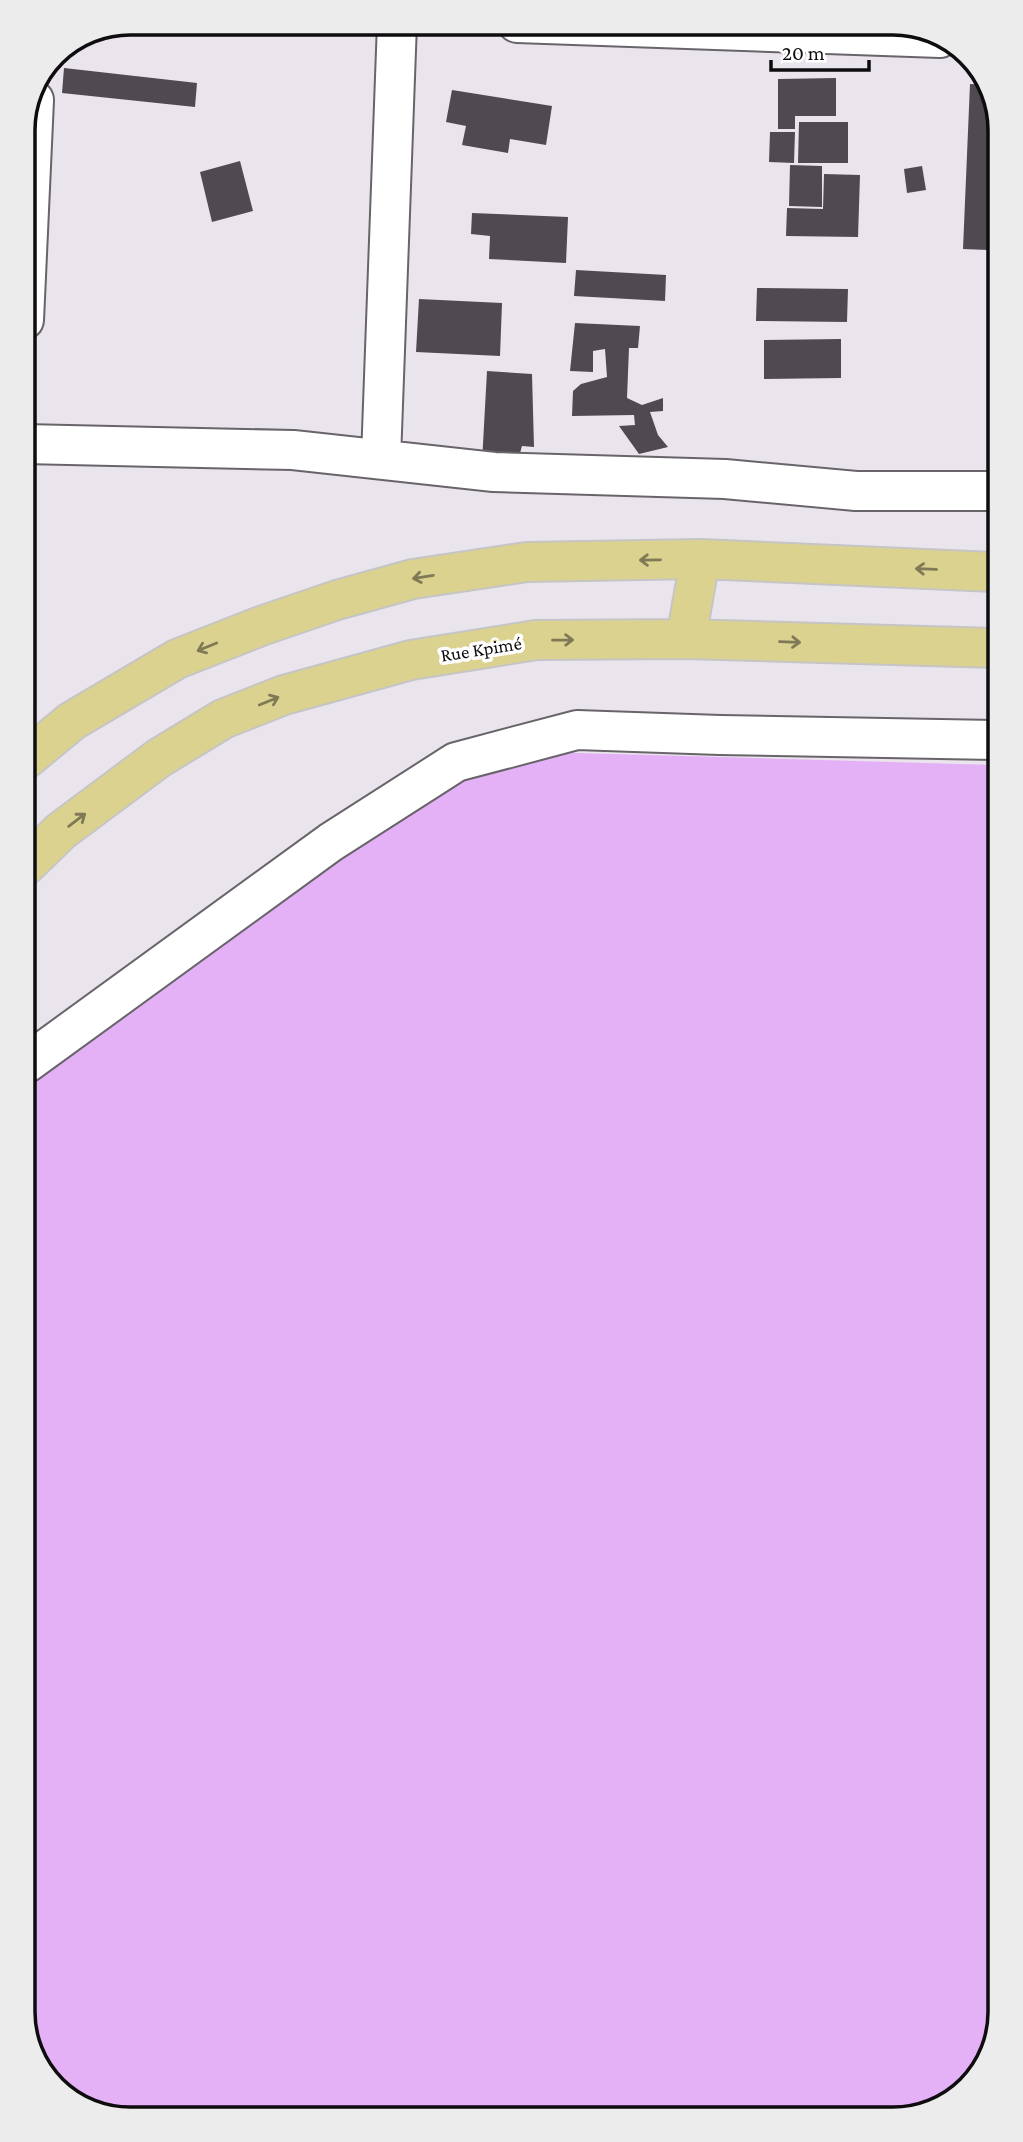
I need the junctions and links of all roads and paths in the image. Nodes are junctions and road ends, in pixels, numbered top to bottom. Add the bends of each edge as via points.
1 (397, 35) edge
2 (855, 35) edge
3 (911, 37) edge
4 (35, 444) edge
5 (381, 459) junction
6 (988, 491) edge
7 (700, 559) junction
8 (988, 572) edge
9 (686, 639) junction
10 (988, 648) edge
11 (988, 740) edge
12 (35, 751) edge
13 (35, 856) edge
14 (35, 1057) edge

1 - 5 street
2 - 3 street
4 - 5 street via 201,446
5 - 6 street via 494,472 725,480 856,491
8 -> 7 main road
7 - 9 main road
7 -> 12 main road via 527,562 413,579 337,600 177,659 72,721
9 -> 10 main road, Rue Kpimé
13 -> 9 main road, Rue Kpimé via 61,831 159,758 223,719 284,695 411,660 536,640
11 - 14 street via 577,730 456,762 331,842

